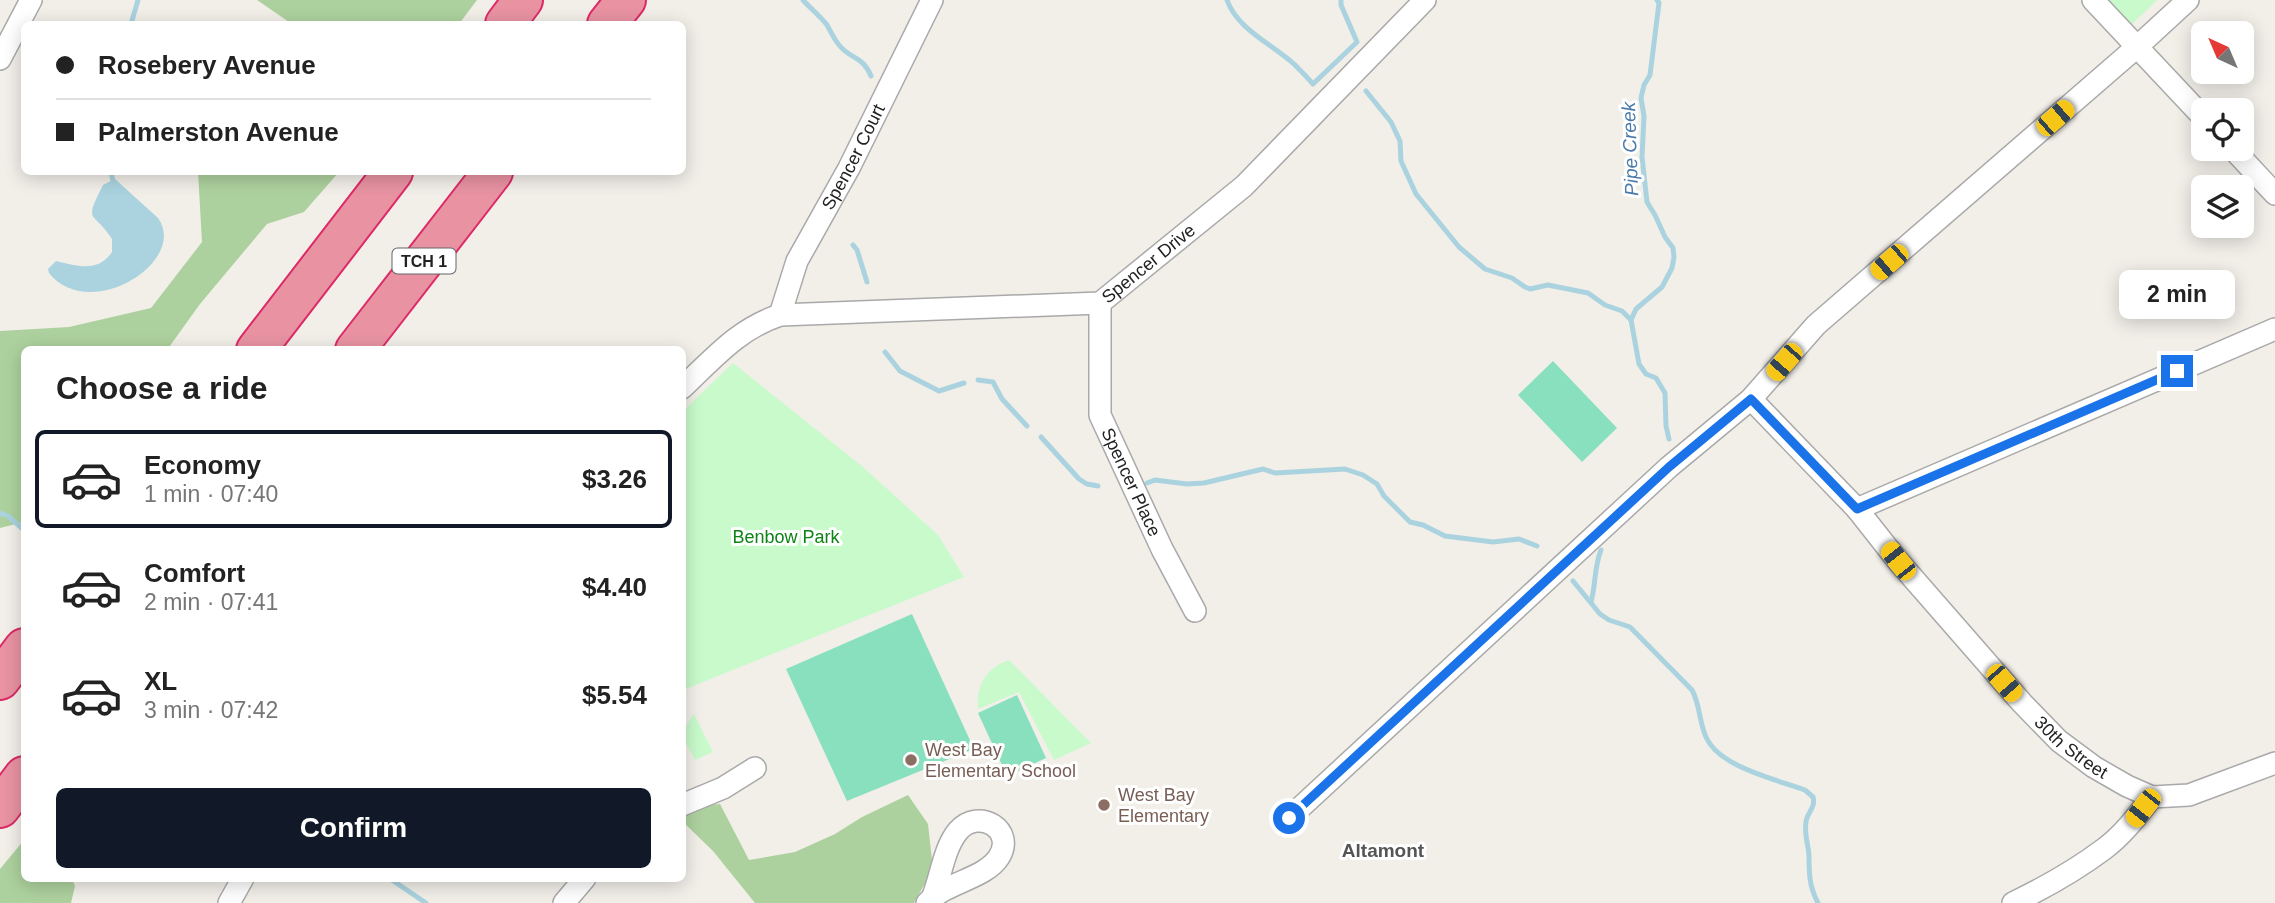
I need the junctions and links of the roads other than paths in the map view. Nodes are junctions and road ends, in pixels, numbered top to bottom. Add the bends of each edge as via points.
1 (31, 0) edge
2 (626, 0) edge
3 (932, 0) edge
4 (2093, 0) edge
5 (2188, 0) edge
6 (1418, 3) edge
7 (609, 21) edge
8 (2138, 46) junction
9 (0, 59) edge
10 (2191, 104) edge
11 (2244, 161) edge
12 (391, 175) edge
13 (491, 175) edge
14 (2275, 194) edge
15 (1100, 303) junction
16 (780, 315) junction
17 (2275, 329) edge
18 (259, 346) edge
19 (358, 346) edge
20 (686, 384) edge
21 (1751, 399) junction
22 (1857, 509) junction
23 (1195, 611) dead end
24 (21, 652) edge
25 (0, 680) edge
26 (2275, 763) edge
27 (755, 768) dead end
28 (21, 780) edge
29 (2152, 797) junction
30 (686, 803) edge
31 (0, 808) edge
32 (1289, 818) dead end
33 (241, 882) edge
34 (582, 882) edge
35 (2042, 897) edge
36 (229, 903) edge
37 (564, 903) edge
38 (2013, 903) edge

1 - 9 street
2 - 7 highway
3 - 16 street, Spencer Court via 797,261
4 - 8 street
5 - 8 street
6 - 15 street, Spencer Drive via 1244,186
8 - 10 street
8 - 21 street via 1816,325
11 - 14 street
12 - 18 highway
13 - 19 highway, TCH 1
15 - 16 street, Spencer Drive
15 - 23 street, Spencer Place via 1100,415
16 - 20 street via 742,332
17 - 22 street
21 - 22 street, 30th Street
21 - 32 street via 1660,474
22 - 29 street, 30th Street via 2059,741 2094,767
24 - 25 highway
26 - 29 street via 2189,795
27 - 30 street
28 - 31 highway
29 - 35 street via 2104,849
33 - 36 street
34 - 37 street
35 - 38 street

